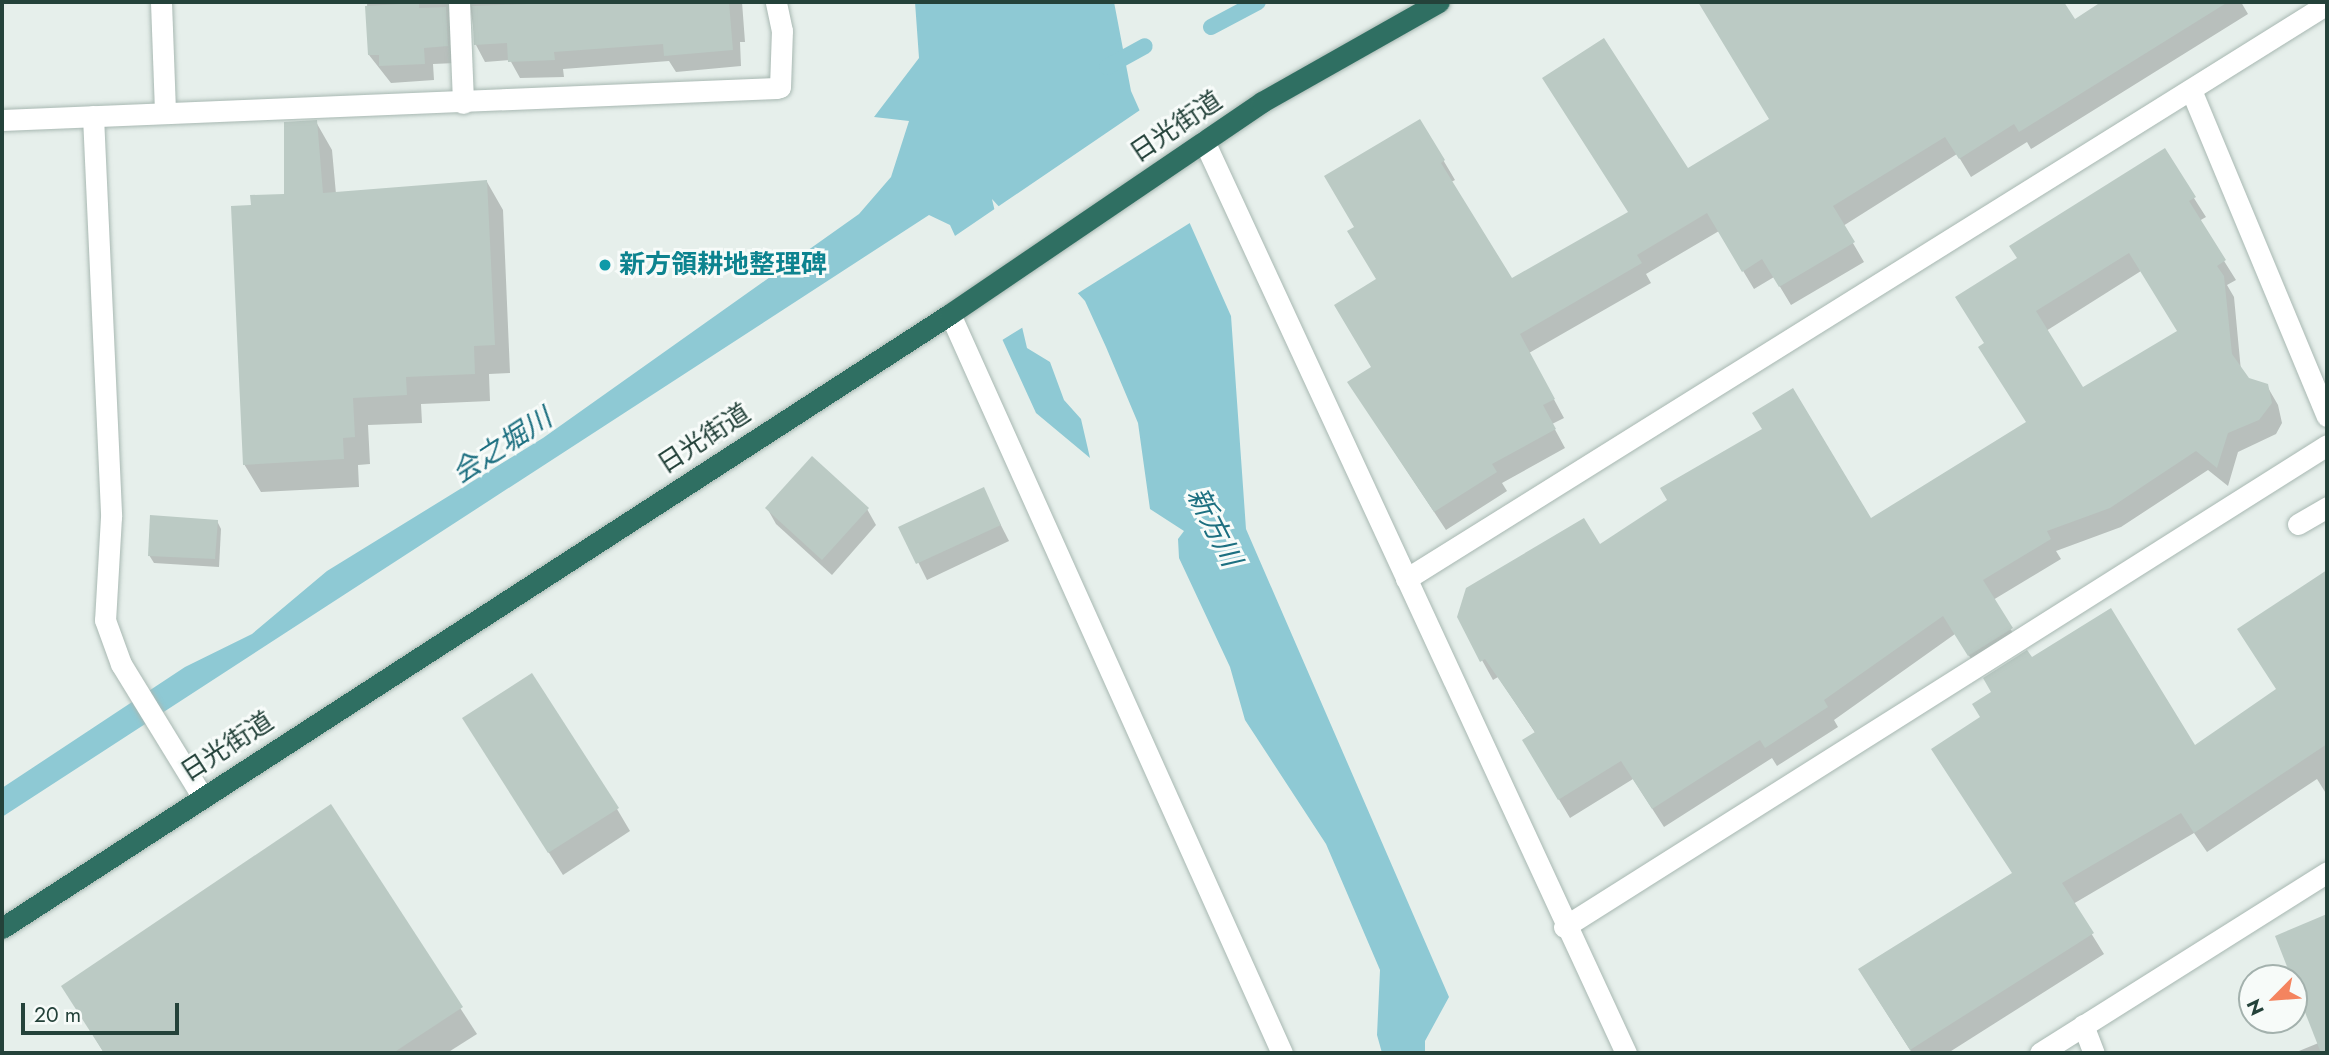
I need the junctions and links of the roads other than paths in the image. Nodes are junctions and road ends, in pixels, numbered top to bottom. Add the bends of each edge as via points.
1 (161, 2) edge
2 (459, 2) edge
3 (776, 2) edge
4 (1438, 2) edge
5 (2327, 4) edge
6 (2191, 89) junction
7 (463, 103) junction
8 (164, 111) junction
9 (93, 116) junction
10 (2, 120) edge
11 (1196, 148) junction
12 (958, 309) junction
13 (2327, 416) edge
14 (2327, 445) edge
15 (2327, 507) edge
16 (2298, 524) dead end
17 (1406, 579) junction
18 (202, 796) junction
19 (2327, 872) edge
20 (1564, 927) junction
21 (2, 928) edge
22 (2083, 1025) junction
23 (1282, 1053) edge
24 (1626, 1053) edge
25 (2040, 1053) edge
26 (2094, 1053) edge

1 - 8 street
2 - 7 street
3 - 7 street via 782,31 780,87
4 - 11 highway, 日光街道 via 1262,102
5 - 6 street
6 - 13 street
6 - 17 street
7 - 8 street
8 - 9 street
9 - 10 street
9 - 18 street via 111,517 105,620 121,664
11 - 12 highway, 日光街道
11 - 17 street
12 - 18 highway, 日光街道
12 - 23 street
14 - 20 street
15 - 16 street
17 - 20 street
18 - 21 highway, 日光街道
19 - 22 street
20 - 24 street
22 - 25 street
22 - 26 street

